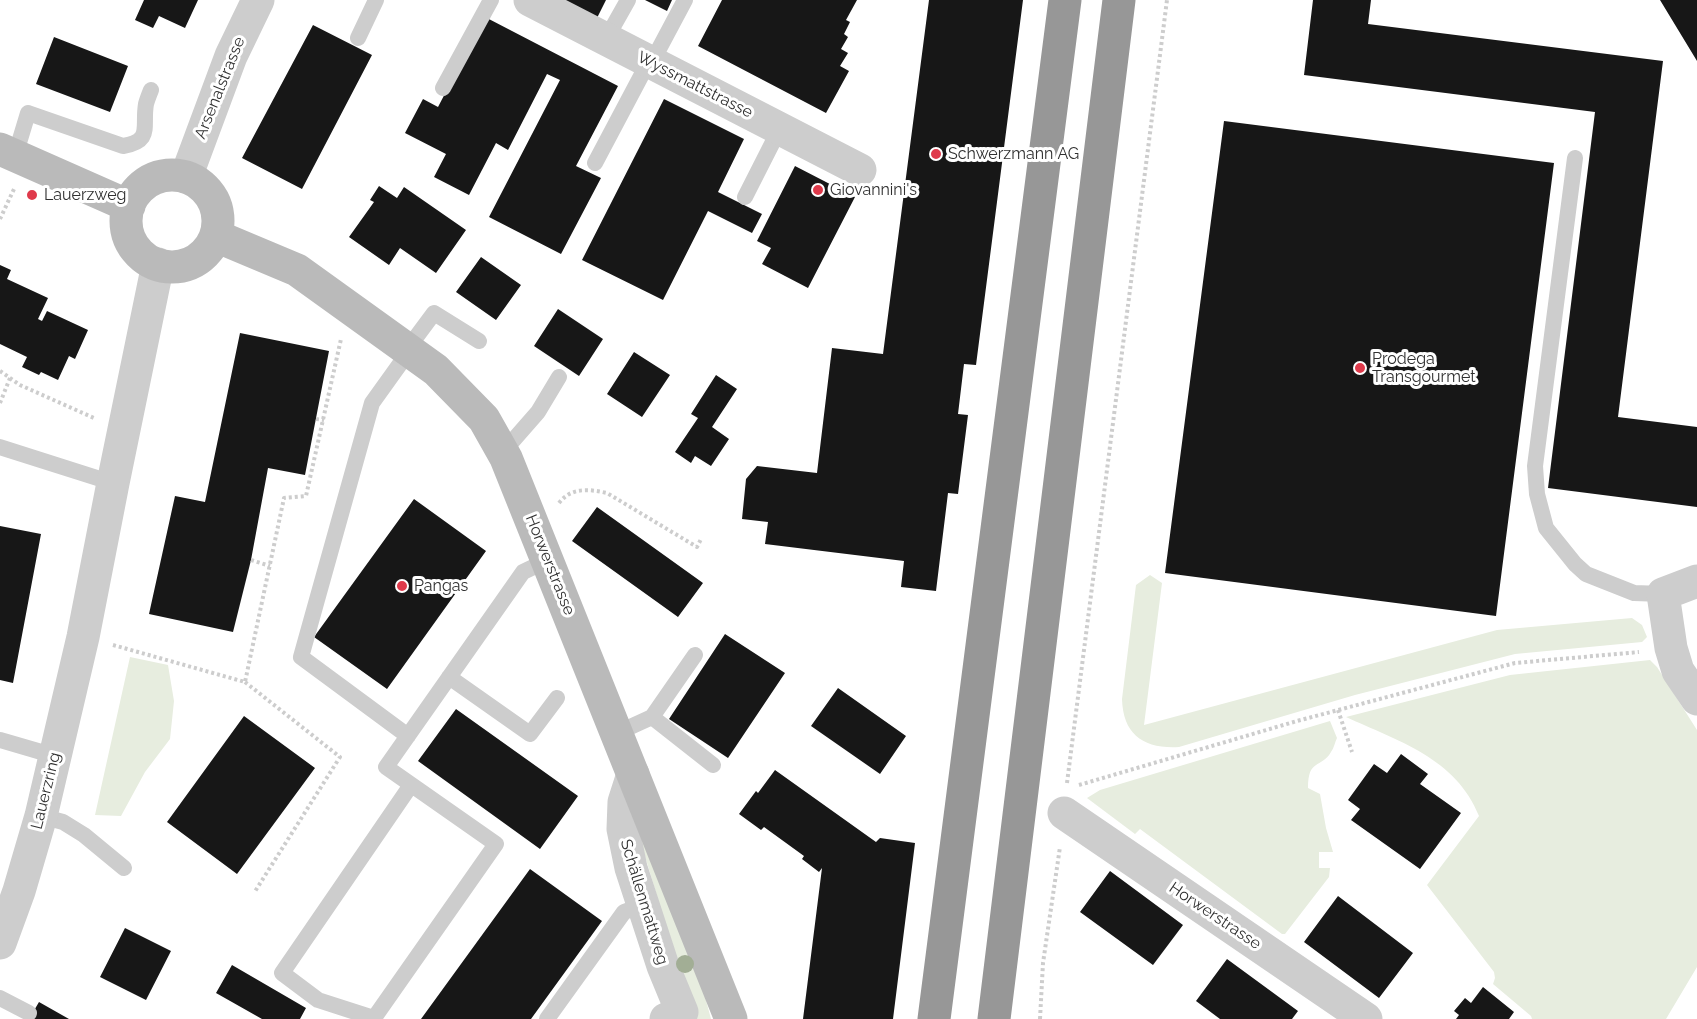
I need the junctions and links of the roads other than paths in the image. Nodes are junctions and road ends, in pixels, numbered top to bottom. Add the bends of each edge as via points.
1 (258, 0) edge
2 (376, 0) edge
3 (491, 0) edge
4 (531, 0) edge
5 (628, 0) edge
6 (685, 0) edge
7 (1065, 0) edge
8 (1119, 0) edge
9 (358, 38) dead end
10 (606, 39) junction
11 (650, 62) junction
12 (443, 88) dead end
13 (151, 90) dead end
14 (780, 128) junction
15 (1575, 158) dead end
16 (10, 163) edge
17 (595, 163) dead end
18 (860, 170) dead end
19 (186, 177) junction
20 (745, 197) dead end
21 (129, 206) junction
22 (216, 237) junction
23 (158, 264) junction
24 (479, 341) dead end
25 (409, 349) junction
26 (559, 377) dead end
27 (0, 447) edge
28 (503, 452) junction
29 (112, 483) junction
30 (548, 560) junction
31 (1697, 581) edge
32 (1663, 594) junction
33 (695, 655) dead end
34 (449, 676) junction
35 (556, 699) dead end
36 (1697, 699) edge
37 (652, 717) junction
38 (617, 733) junction
39 (408, 736) junction
40 (0, 740) edge
41 (55, 756) junction
42 (713, 765) dead end
43 (633, 774) junction
44 (411, 785) junction
45 (1065, 801) road end
46 (41, 816) junction
47 (124, 868) dead end
48 (643, 905) junction
49 (0, 942) edge
50 (0, 998) edge
51 (30, 1013) dead end
52 (1346, 1014) edge
53 (547, 1019) edge
54 (666, 1019) edge
55 (730, 1019) edge
56 (934, 1019) edge
57 (994, 1019) edge

1 - 19 street, Arsenalstrasse via 231,56
2 - 9 lane
3 - 12 lane
4 - 10 street, Wyssmattstrasse
5 - 10 lane
6 - 11 lane
7 - 56 highway
8 - 57 highway
10 - 11 street, Wyssmattstrasse
11 - 14 street, Wyssmattstrasse
11 - 17 lane
13 - 16 lane via 144,136 136,144 123,146 28,113
14 - 18 street, Wyssmattstrasse
14 - 20 lane
15 - 32 lane via 1536,456 1537,494 1546,528 1586,574 1634,593
16 - 21 street
19 - 21 street via 156,178 140,189
19 - 22 street via 197,182 213,200 218,218
21 - 23 street via 129,237 144,257
22 - 23 street via 204,254 186,265
22 - 25 street, Horwerstrasse via 297,270
23 - 29 street
24 - 25 lane via 434,313
25 - 28 street, Horwerstrasse via 436,370 484,419
25 - 39 lane via 372,403 301,657
26 - 28 lane via 538,412
27 - 29 lane
28 - 30 street, Horwerstrasse
29 - 41 street, Lauerzring via 83,637
30 - 34 lane via 523,572
30 - 38 street, Horwerstrasse
31 - 32 street
32 - 36 street via 1678,671
33 - 37 lane
34 - 35 lane via 530,734
34 - 39 lane
37 - 38 lane
37 - 42 lane
38 - 43 street, Horwerstrasse
39 - 44 lane via 386,767
40 - 41 lane
41 - 46 street, Lauerzring
43 - 48 street, Schällenmattweg via 624,802 622,829
43 - 55 street, Horwerstrasse
44 - 44 lane via 282,973 318,1000 374,1018 496,844
45 - 52 street, Horwerstrasse
46 - 47 lane via 63,822 84,835
46 - 49 street, Lauerzring
48 - 53 lane via 624,912
48 - 54 street, Schällenmattweg via 681,1012
50 - 51 lane

